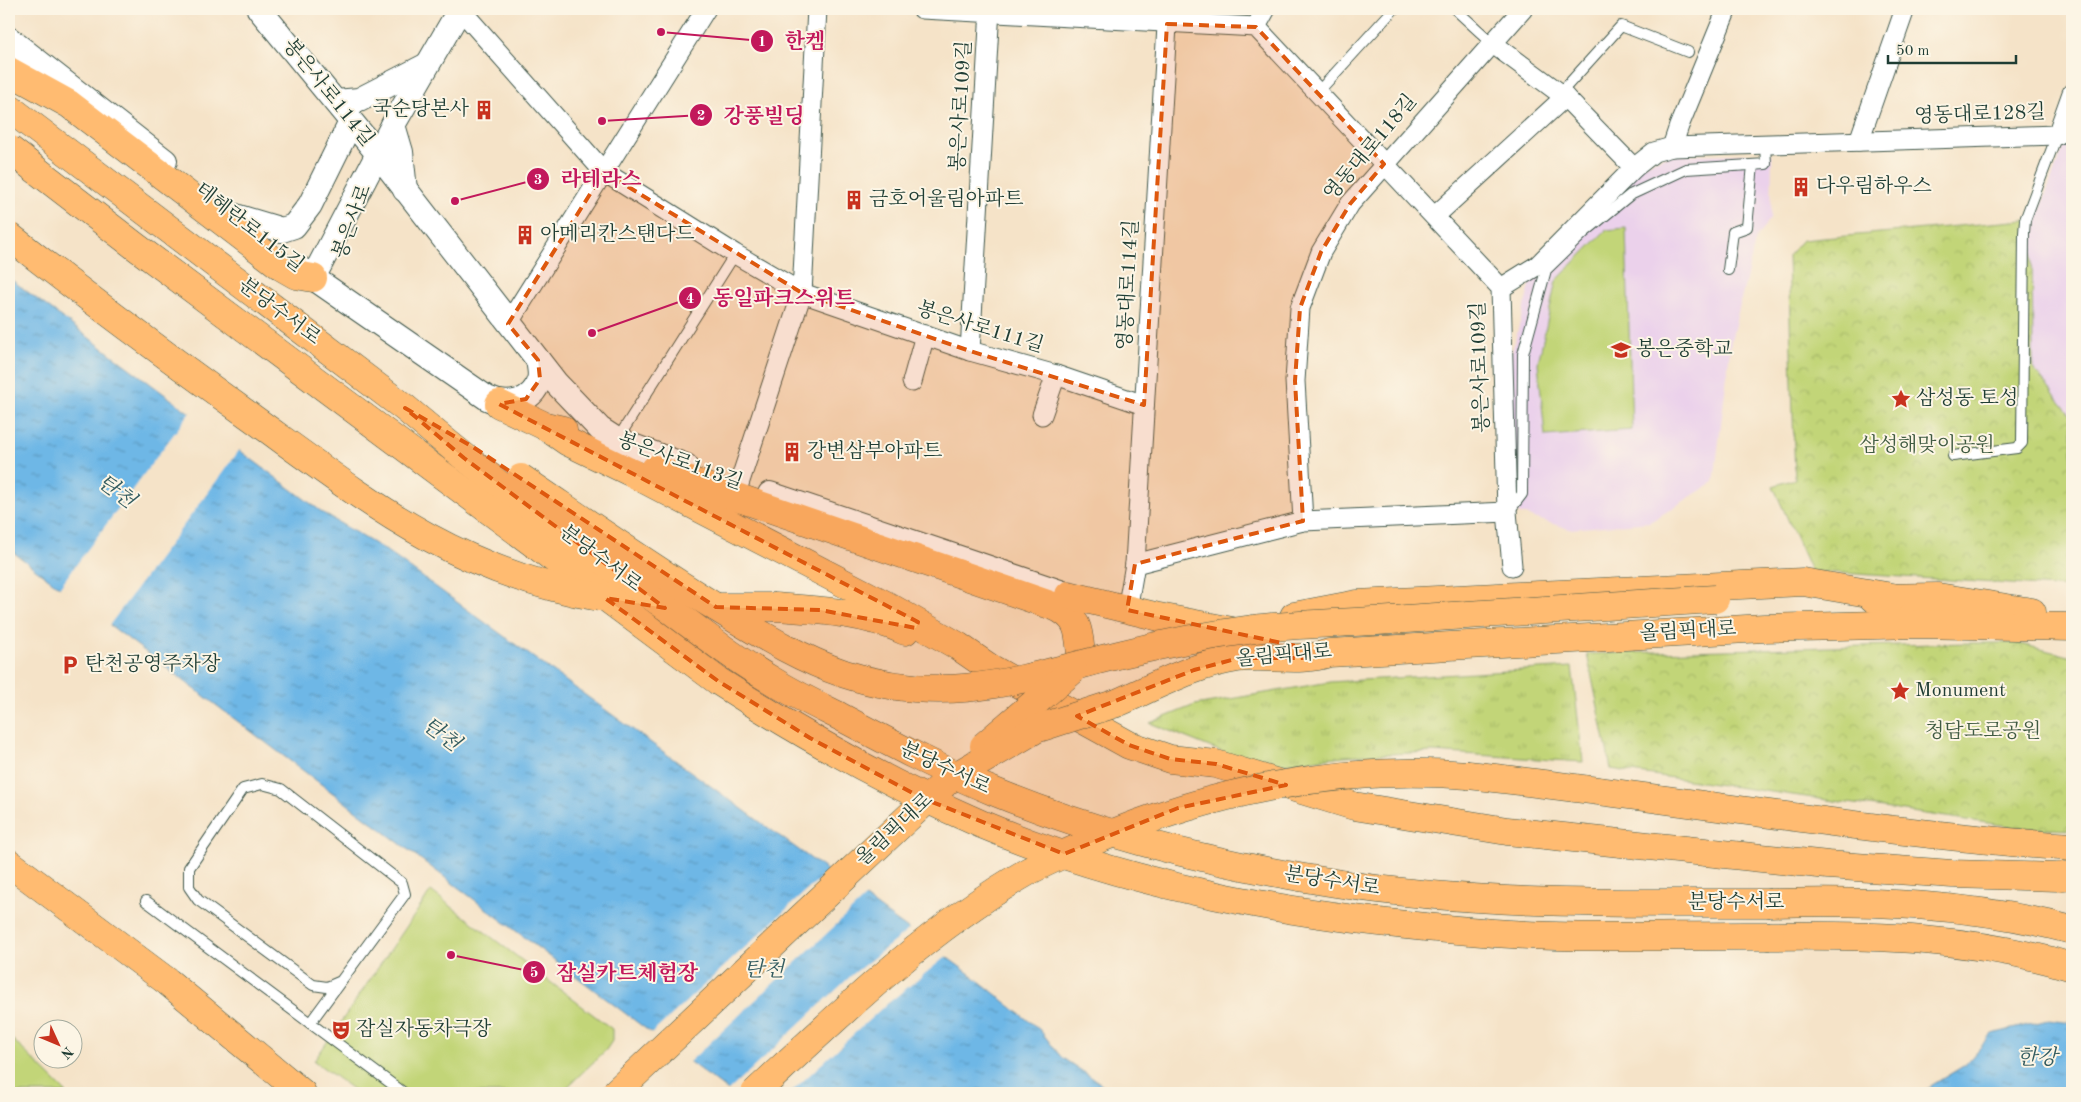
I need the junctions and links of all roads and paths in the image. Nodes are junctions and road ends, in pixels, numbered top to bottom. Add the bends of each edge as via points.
1 (259, 9) edge
2 (460, 9) edge
3 (706, 9) edge
4 (818, 9) edge
5 (922, 9) edge
6 (1266, 9) edge
7 (1394, 9) edge
8 (1455, 9) edge
9 (1523, 9) edge
10 (1727, 9) edge
11 (1905, 9) edge
12 (990, 11) edge
13 (1167, 16) edge
14 (1256, 27) junction
15 (9, 39) edge
16 (1492, 43) junction
17 (1688, 52) dead end
18 (427, 65) junction
19 (9, 70) edge
20 (1318, 92) junction
21 (2072, 92) edge
22 (1564, 97) junction
23 (336, 102) junction
24 (9, 108) edge
25 (351, 122) junction
26 (393, 125) junction
27 (2057, 134) junction
28 (1859, 141) junction
29 (1765, 145) junction
30 (1672, 147) junction
31 (9, 149) edge
32 (378, 154) junction
33 (1384, 164) junction
34 (1753, 165) junction
35 (1634, 168) junction
36 (604, 172) junction
37 (405, 192) junction
38 (232, 215) junction
39 (1435, 216) junction
40 (9, 236) edge
41 (735, 254) junction
42 (1728, 270) dead end
43 (321, 283) junction
44 (1501, 288) junction
45 (802, 293) junction
46 (508, 324) junction
47 (925, 336) junction
48 (970, 351) junction
49 (538, 360) junction
50 (1056, 375) junction
51 (912, 382) dead end
52 (499, 404) junction
53 (1144, 404) junction
54 (405, 408) junction
55 (1042, 416) dead end
56 (545, 426) junction
57 (617, 440) junction
58 (1953, 456) dead end
59 (739, 484) junction
60 (1507, 512) junction
61 (1303, 520) junction
62 (1135, 564) junction
63 (1512, 566) dead end
64 (1069, 595) joint
65 (1892, 597) junction
66 (1127, 610) junction
67 (2072, 620) edge
68 (2072, 627) edge
69 (1226, 630) junction
70 (1329, 653) junction
71 (990, 668) junction
72 (947, 782) junction
73 (2072, 848) edge
74 (9, 863) edge
75 (2072, 875) edge
76 (146, 901) dead end
77 (2072, 930) edge
78 (2072, 967) edge
79 (341, 981) junction
80 (310, 1023) junction
81 (302, 1093) edge
82 (404, 1093) edge
83 (615, 1093) edge
84 (755, 1093) edge

1 - 23 street, 봉은사로114길
2 - 18 street, 봉은사로
2 - 36 street, 봉은사로111길
3 - 36 street
4 - 45 street
5 - 12 street, 봉은사로109길
6 - 14 street
7 - 20 lane
8 - 16 lane
9 - 16 street, 영동대로118길
10 - 30 street
11 - 28 street
12 - 13 street, 봉은사로109길
12 - 48 street, 봉은사로109길
13 - 14 street, 봉은사로109길
13 - 53 street, 영동대로114길
14 - 20 street, 봉은사로109길
15 - 38 street, 테헤란로115길
16 - 22 street
16 - 33 street, 영동대로118길
17 - 22 lane via 1621,26 1565,88
18 - 23 street via 359,100
18 - 26 street, 봉은사로
19 - 43 highway via 68,104 282,267
20 - 33 street, 봉은사로109길
21 - 27 street, 영동대로128길
22 - 35 street
22 - 39 street
23 - 25 street, 봉은사로114길
24 - 54 highway, 분당수서로, bridge
25 - 32 street, 봉은사로114길
25 - 38 street via 310,205 294,226 282,230
26 - 32 street, 봉은사로
26 - 37 street via 401,152
27 - 28 street, 영동대로128길
27 - 58 lane via 2024,233 2022,443 2017,448
28 - 29 street, 영동대로128길
29 - 30 street, 영동대로128길
29 - 34 lane via 1766,164
30 - 35 street via 1654,152
31 - 78 highway, 분당수서로, bridge via 718,681 868,771 983,824 1107,868 1202,893 1312,913 1493,933 1853,935 1958,944
32 - 37 street, 봉은사로113길
32 - 43 street, 봉은사로
33 - 39 street, 봉은사로109길
33 - 61 street, 영동대로118길 via 1350,204 1320,252 1300,308 1295,381
34 - 42 lane via 1748,227 1733,232
34 - 60 lane via 1686,169 1630,196 1584,232 1546,270 1523,354 1522,494
35 - 44 street via 1538,265
36 - 41 street, 봉은사로111길
36 - 46 street
37 - 46 street, 봉은사로113길
38 - 43 street, 테헤란로115길
39 - 44 street, 봉은사로109길
40 - 71 highway, bridge via 124,326 341,483 388,516 456,553 533,583 612,599 683,607 820,610 876,620 895,626 952,656
41 - 45 street, 봉은사로111길
41 - 57 lane
43 - 52 street, 테헤란로115길
44 - 60 street, 봉은사로109길
45 - 47 street, 봉은사로111길
45 - 59 street
46 - 49 street, 봉은사로113길
47 - 48 street, 봉은사로111길
47 - 51 street
48 - 50 street, 봉은사로111길
49 - 52 street via 540,379 535,389 526,399
49 - 57 street, 봉은사로113길 via 584,416
50 - 53 street, 봉은사로111길
50 - 55 street
52 - 56 highway
53 - 62 street, 영동대로114길
54 - 65 highway, bridge via 474,447 682,587 766,637 846,674 891,684 952,690 986,687 1176,641 1295,624 1715,599
54 - 77 highway, 분당수서로, bridge via 487,475 640,589 771,680 933,765 997,793 1071,819 1203,858 1268,872 1419,894 1571,903 1834,901 1890,904 2003,915
56 - 71 highway via 568,442 886,606 958,646
56 - 72 highway, bridge via 576,433 633,461 1056,607 1073,617 1078,626 1082,663 986,743
57 - 59 street, 봉은사로113길
59 - 64 street, 봉은사로113길
60 - 61 street
60 - 63 street, 봉은사로109길
61 - 62 street
62 - 66 street, 영동대로114길
64 - 66 highway
65 - 67 highway via 1938,597
65 - 69 highway via 1803,582 1357,604
66 - 69 highway
68 - 70 highway, 올림픽대로 via 1916,624 1764,628
69 - 70 highway
70 - 72 highway, 올림픽대로, bridge via 1314,658 1239,658 1194,670 1117,703 1036,729
71 - 75 highway via 1129,744 1170,759 1216,764 1354,806 1507,831 1828,865 1952,874
72 - 83 highway, 올림픽대로, bridge
73 - 84 highway, bridge via 1898,831 1585,788 1428,772 1366,774 1241,792 1178,808 1029,871 933,936 838,1015
74 - 81 highway via 168,982
76 - 80 lane
79 - 79 lane via 405,894 402,883 281,789 262,784 243,789 189,868 189,887 198,900 313,985 327,987
79 - 80 lane
80 - 82 lane

